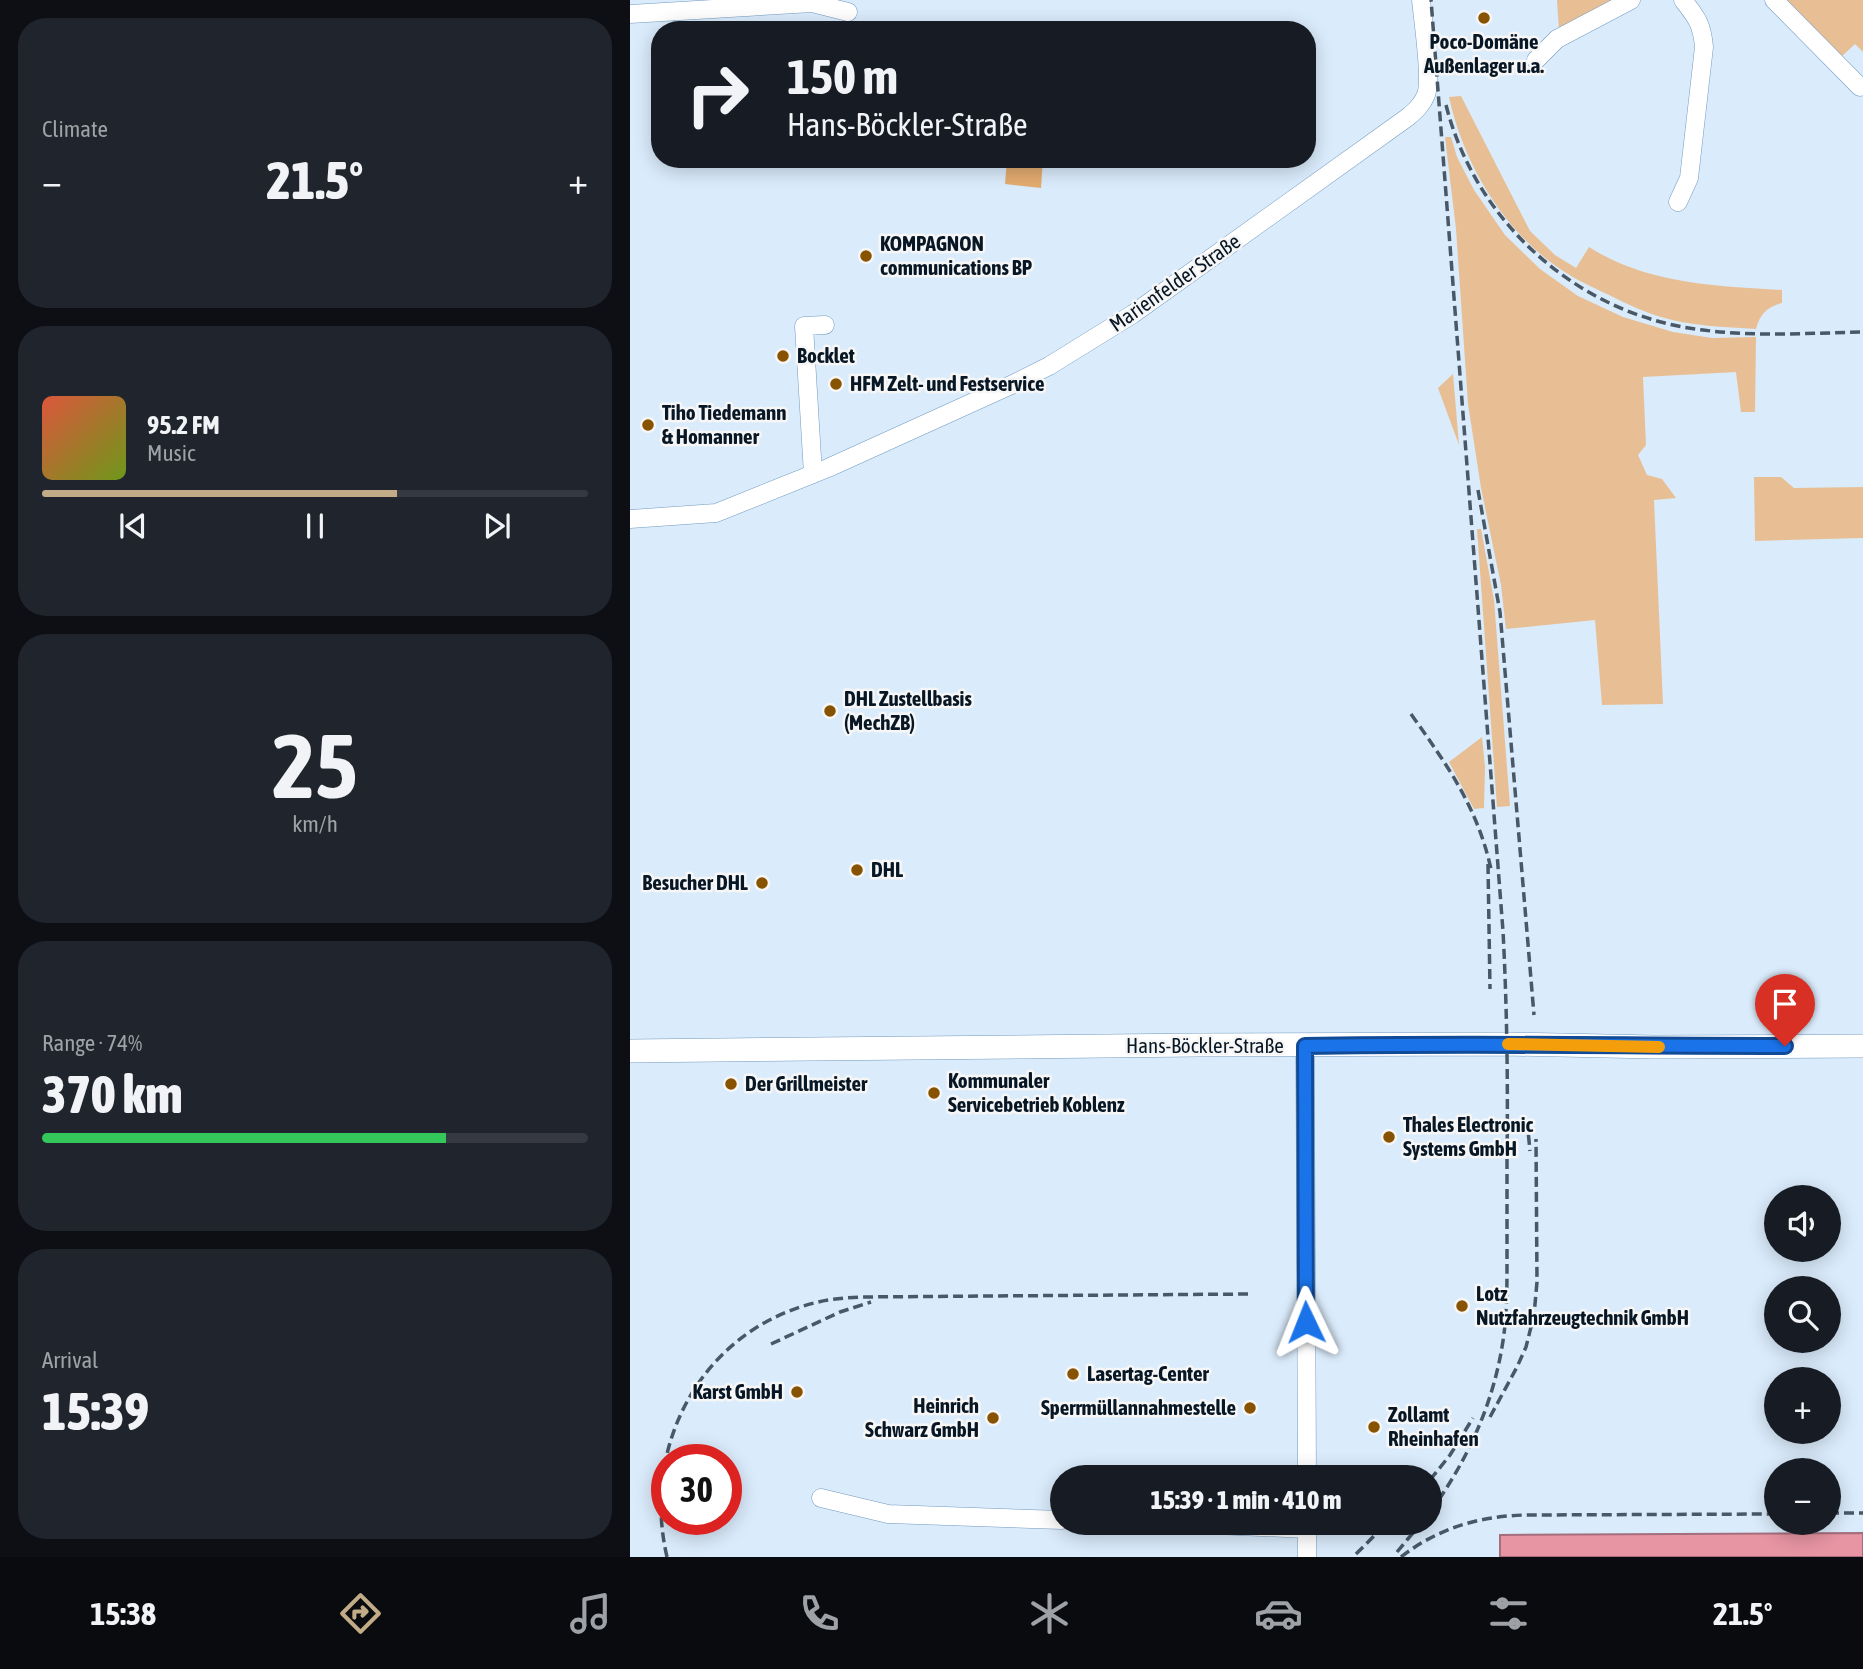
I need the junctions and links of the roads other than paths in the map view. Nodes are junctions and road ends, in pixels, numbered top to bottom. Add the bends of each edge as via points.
1 (1421, 0) edge
2 (1631, 0) edge
3 (1683, 0) edge
4 (1774, 0) edge
5 (848, 12) dead end
6 (630, 14) edge
7 (1536, 60) dead end
8 (1860, 87) dead end
9 (1678, 202) dead end
10 (825, 325) dead end
11 (813, 474) junction
12 (630, 519) edge
13 (1305, 1046) junction
14 (1863, 1046) edge
15 (630, 1051) edge
16 (1307, 1465) edge
17 (821, 1498) dead end
18 (1050, 1520) edge
19 (1307, 1535) edge
20 (1307, 1557) edge

1 - 11 street, Marienfelder Straße via 1428,80 1419,107 1408,117 1089,342 1011,385
2 - 7 street via 1558,39
3 - 9 street via 1702,30 1704,47 1689,178
4 - 8 street
5 - 6 street via 813,3
10 - 11 street via 795,327
11 - 12 street, Marienfelder Straße via 716,513
13 - 14 main road, Hans-Böckler-Straße
13 - 15 main road, Hans-Böckler-Straße
13 - 16 street
17 - 18 street via 888,1514
19 - 20 street

